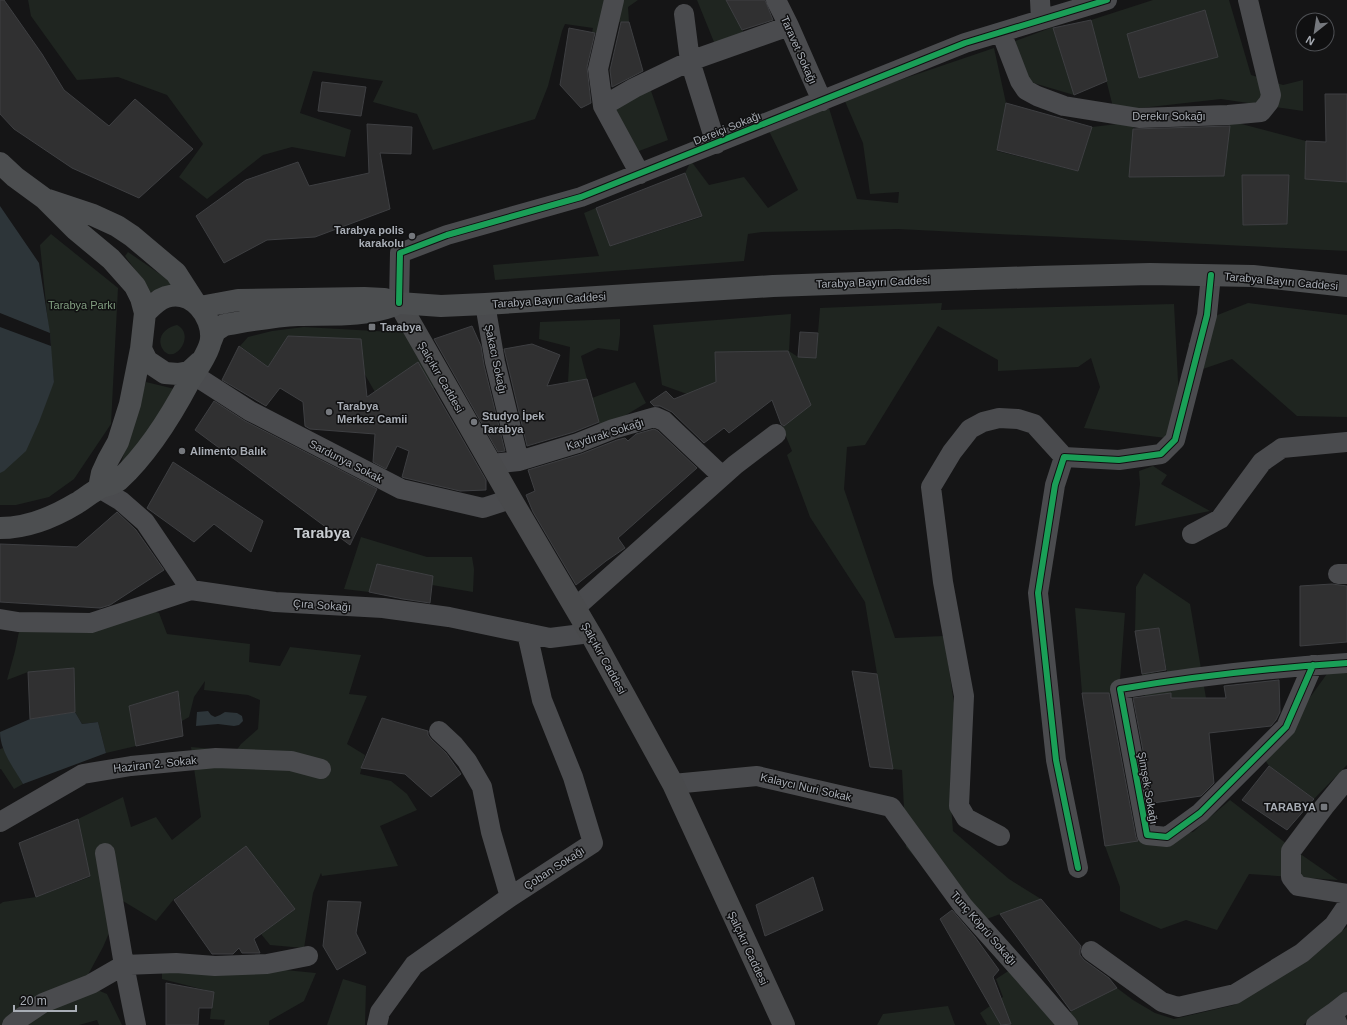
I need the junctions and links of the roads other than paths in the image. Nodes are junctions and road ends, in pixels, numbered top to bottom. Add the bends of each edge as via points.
1 (614, 0) edge
2 (776, 0) edge
3 (1040, 0) edge
4 (1107, 0) edge
5 (1248, 0) edge
6 (684, 14) dead end
7 (1041, 20) junction
8 (789, 26) junction
9 (1001, 32) junction
10 (690, 61) junction
11 (822, 101) junction
12 (603, 106) junction
13 (716, 144) junction
14 (0, 163) edge
15 (640, 174) junction
16 (45, 199) junction
17 (1211, 275) junction
18 (1347, 286) edge
19 (399, 303) junction
20 (197, 304) junction
21 (485, 304) junction
22 (145, 313) junction
23 (211, 341) junction
24 (141, 349) junction
25 (197, 368) junction
26 (776, 434) dead end
27 (1347, 442) edge
28 (1064, 457) junction
29 (519, 461) junction
30 (491, 464) junction
31 (722, 476) junction
32 (99, 488) junction
33 (511, 499) junction
34 (0, 528) edge
35 (1192, 534) dead end
36 (191, 590) junction
37 (576, 608) junction
38 (0, 619) edge
39 (527, 633) junction
40 (590, 633) junction
41 (1347, 663) edge
42 (1313, 665) junction
43 (440, 731) dead end
44 (321, 769) dead end
45 (1347, 779) edge
46 (673, 784) junction
47 (891, 807) joint
48 (0, 822) edge
49 (1000, 836) dead end
50 (105, 853) dead end
51 (1078, 868) dead end
52 (1347, 894) edge
53 (510, 897) junction
54 (1347, 906) edge
55 (1091, 951) dead end
56 (308, 956) dead end
57 (124, 965) junction
58 (1339, 1013) edge
59 (12, 1025) edge
60 (136, 1025) edge
61 (377, 1025) edge
62 (784, 1025) edge
63 (1068, 1025) edge
64 (1316, 1025) edge

1 - 12 street via 598,69
2 - 8 street, Taravet Sokağı
3 - 7 street
4 - 7 street, Dereiçi Sokağı
5 - 9 street, Derekır Sokağı via 1271,95 1261,112 1139,118 1064,106 1026,90
6 - 10 street
7 - 9 street, Dereiçi Sokağı
8 - 10 street
8 - 11 street, Taravet Sokağı
9 - 11 street, Dereiçi Sokağı via 965,43
10 - 12 street
10 - 13 street
11 - 13 street, Dereiçi Sokağı
12 - 15 street
13 - 15 street, Dereiçi Sokağı
14 - 16 main road
15 - 19 street, Dereiçi Sokağı via 581,198 447,235 400,253
16 - 20 main road via 93,215 132,236 176,273
16 - 22 main road via 121,269 135,286
17 - 18 main road, Tarabya Bayırı Caddesi via 1253,276
17 - 21 main road, Tarabya Bayırı Caddesi via 1058,276 846,283
17 - 28 street via 1207,315 1175,440 1161,454 1119,460
19 - 20 main road, Tarabya Bayırı Caddesi via 364,298 238,300
19 - 21 main road, Tarabya Bayırı Caddesi via 441,306
19 - 23 main road, Tarabya Bayırı Caddesi via 382,310 362,313 296,315 224,325 215,331
19 - 30 main road, Şalçıkır Caddesi
20 - 22 main road via 178,295 166,297 156,302
20 - 23 main road via 210,322
21 - 29 street, Şakacı Sokağı via 495,362
22 - 24 main road
23 - 25 main road
24 - 25 main road via 147,361 164,373 178,374
24 - 32 main road via 124,428 102,473
25 - 32 main road via 175,410 134,463 110,486
25 - 33 street, Sardunya Sokak via 250,411 401,489 483,508
26 - 31 street
27 - 35 street via 1282,448 1262,462 1220,519
28 - 49 street via 1034,424 1018,419 999,418 970,429 952,452 931,487 943,582 964,696 959,806 966,818
28 - 51 street via 1055,485 1038,593 1056,760
29 - 30 street, Kaydırak Sokağı
29 - 31 street, Kaydırak Sokağı via 655,417 664,421
30 - 33 main road, Şalçıkır Caddesi
31 - 37 street
32 - 34 main road via 67,509 44,520
32 - 36 street via 121,501 145,522
33 - 37 main road, Şalçıkır Caddesi
36 - 38 street via 90,623 18,622
36 - 39 street, Çıra Sokağı via 275,602 383,608 449,617
37 - 40 main road, Şalçıkır Caddesi
39 - 40 street, Çıra Sokağı via 550,638
39 - 53 street, Çoban Sokağı via 542,700 573,777 592,843
40 - 46 main road, Şalçıkır Caddesi
41 - 42 street, Şimşek Sokağı
42 - 42 street, Şimşek Sokağı via 1181,679 1120,689 1146,834 1167,837 1200,813 1286,727
43 - 53 street via 467,761 482,788
44 - 48 street, Haziran 2. Sokak via 291,761 216,758 131,766 83,774
45 - 52 street via 1291,851 1291,878 1298,886
46 - 47 street, Kalaycı Nuri Sokak via 756,776
46 - 62 main road, Şalçıkır Caddesi
47 - 63 street, Tunç Köprü Sokağı via 963,906
50 - 57 street
53 - 61 street, Çoban Sokağı via 414,965 380,1012
54 - 55 street via 1334,925 1302,953 1235,994 1178,1007 1162,1002
56 - 57 street via 259,964
57 - 59 street via 91,984 43,1003
57 - 60 street
58 - 64 street

